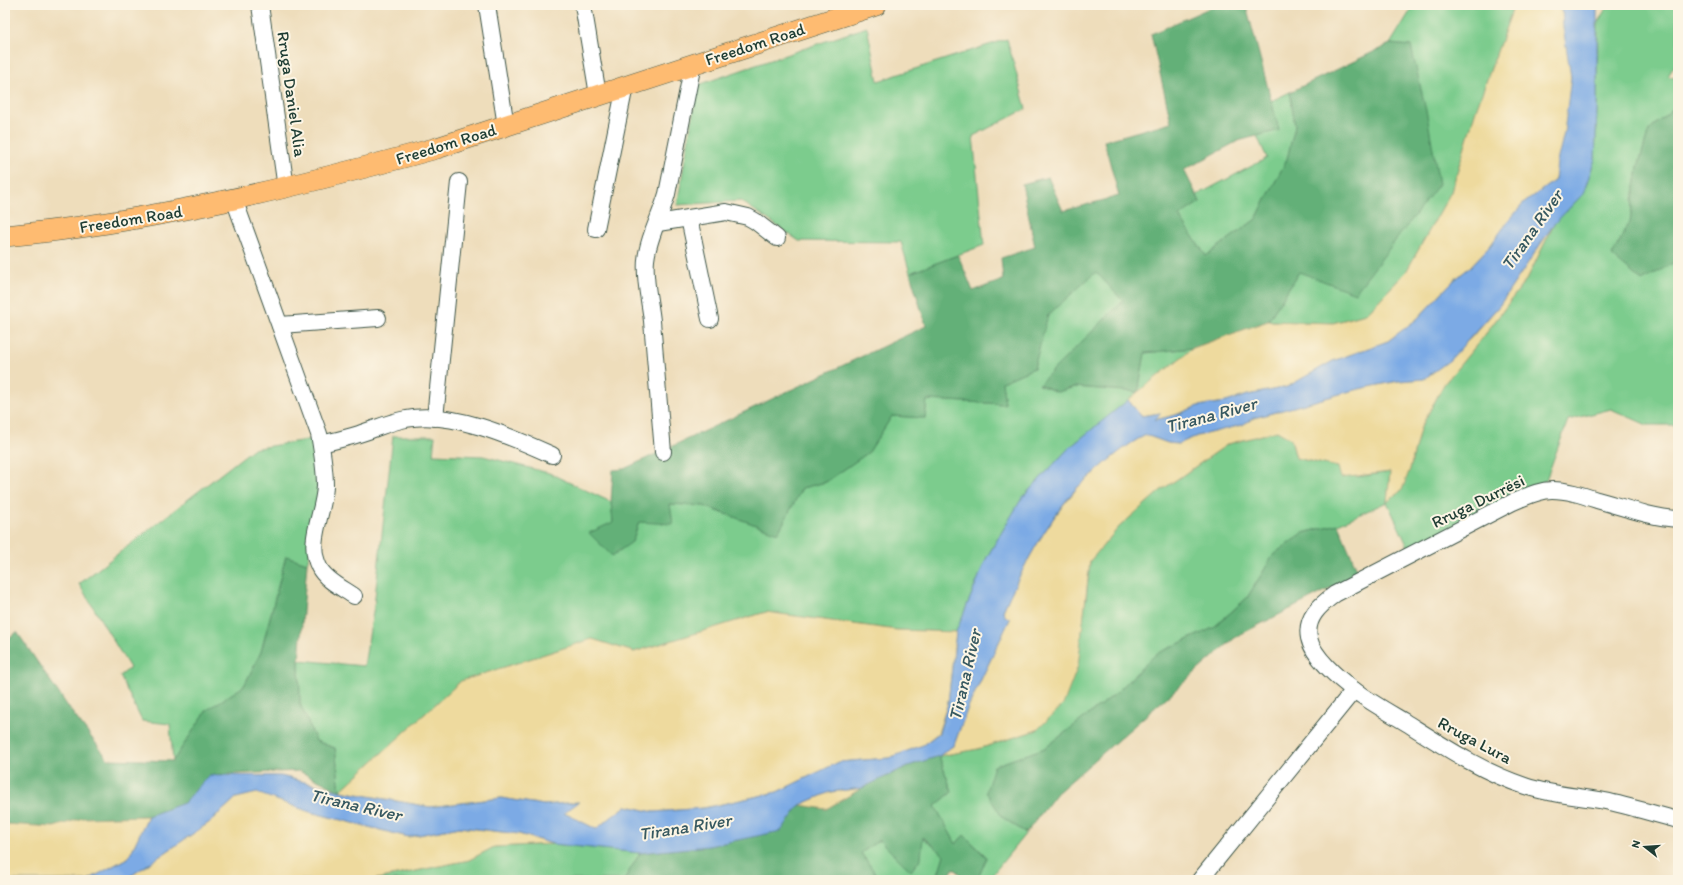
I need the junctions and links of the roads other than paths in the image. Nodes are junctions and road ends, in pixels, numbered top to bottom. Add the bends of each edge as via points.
1 (260, 5) edge
2 (488, 5) edge
3 (583, 5) edge
4 (876, 5) edge
5 (693, 64) junction
6 (625, 86) junction
7 (598, 95) junction
8 (506, 126) junction
9 (459, 182) dead end
10 (286, 188) junction
11 (234, 199) junction
12 (689, 218) junction
13 (658, 223) junction
14 (596, 229) dead end
15 (5, 236) edge
16 (777, 238) dead end
17 (378, 318) dead end
18 (710, 319) dead end
19 (280, 325) junction
20 (435, 418) junction
21 (321, 444) junction
22 (663, 452) dead end
23 (552, 455) dead end
24 (1678, 519) edge
25 (354, 596) dead end
26 (1312, 616) joint
27 (1354, 690) junction
28 (1678, 820) edge
29 (1200, 880) edge

1 - 10 street, Rruga Daniel Alia
2 - 8 street
3 - 7 street
4 - 5 main road, Freedom Road
5 - 6 main road, Freedom Road
5 - 13 street via 667,194
6 - 7 main road, Freedom Road
6 - 14 street
7 - 8 main road, Freedom Road
8 - 10 main road, Freedom Road via 437,148
9 - 20 street
10 - 11 main road, Freedom Road
11 - 15 main road, Freedom Road via 155,216
11 - 19 street
12 - 13 street
12 - 16 street via 726,212 738,214 755,221
12 - 18 street
13 - 22 street via 648,248 646,278
17 - 19 street
19 - 21 street
20 - 21 street via 407,418 358,435
20 - 23 street via 484,428
21 - 25 street via 325,486 314,541 314,554 319,569
24 - 26 street, Rruga Durrësi via 1636,511 1570,492 1550,490 1533,493 1335,594 1319,606
26 - 27 street, Rruga Lura via 1308,627 1312,646 1317,655
27 - 28 street, Rruga Lura via 1434,741 1497,776 1556,794 1604,801
27 - 29 street

